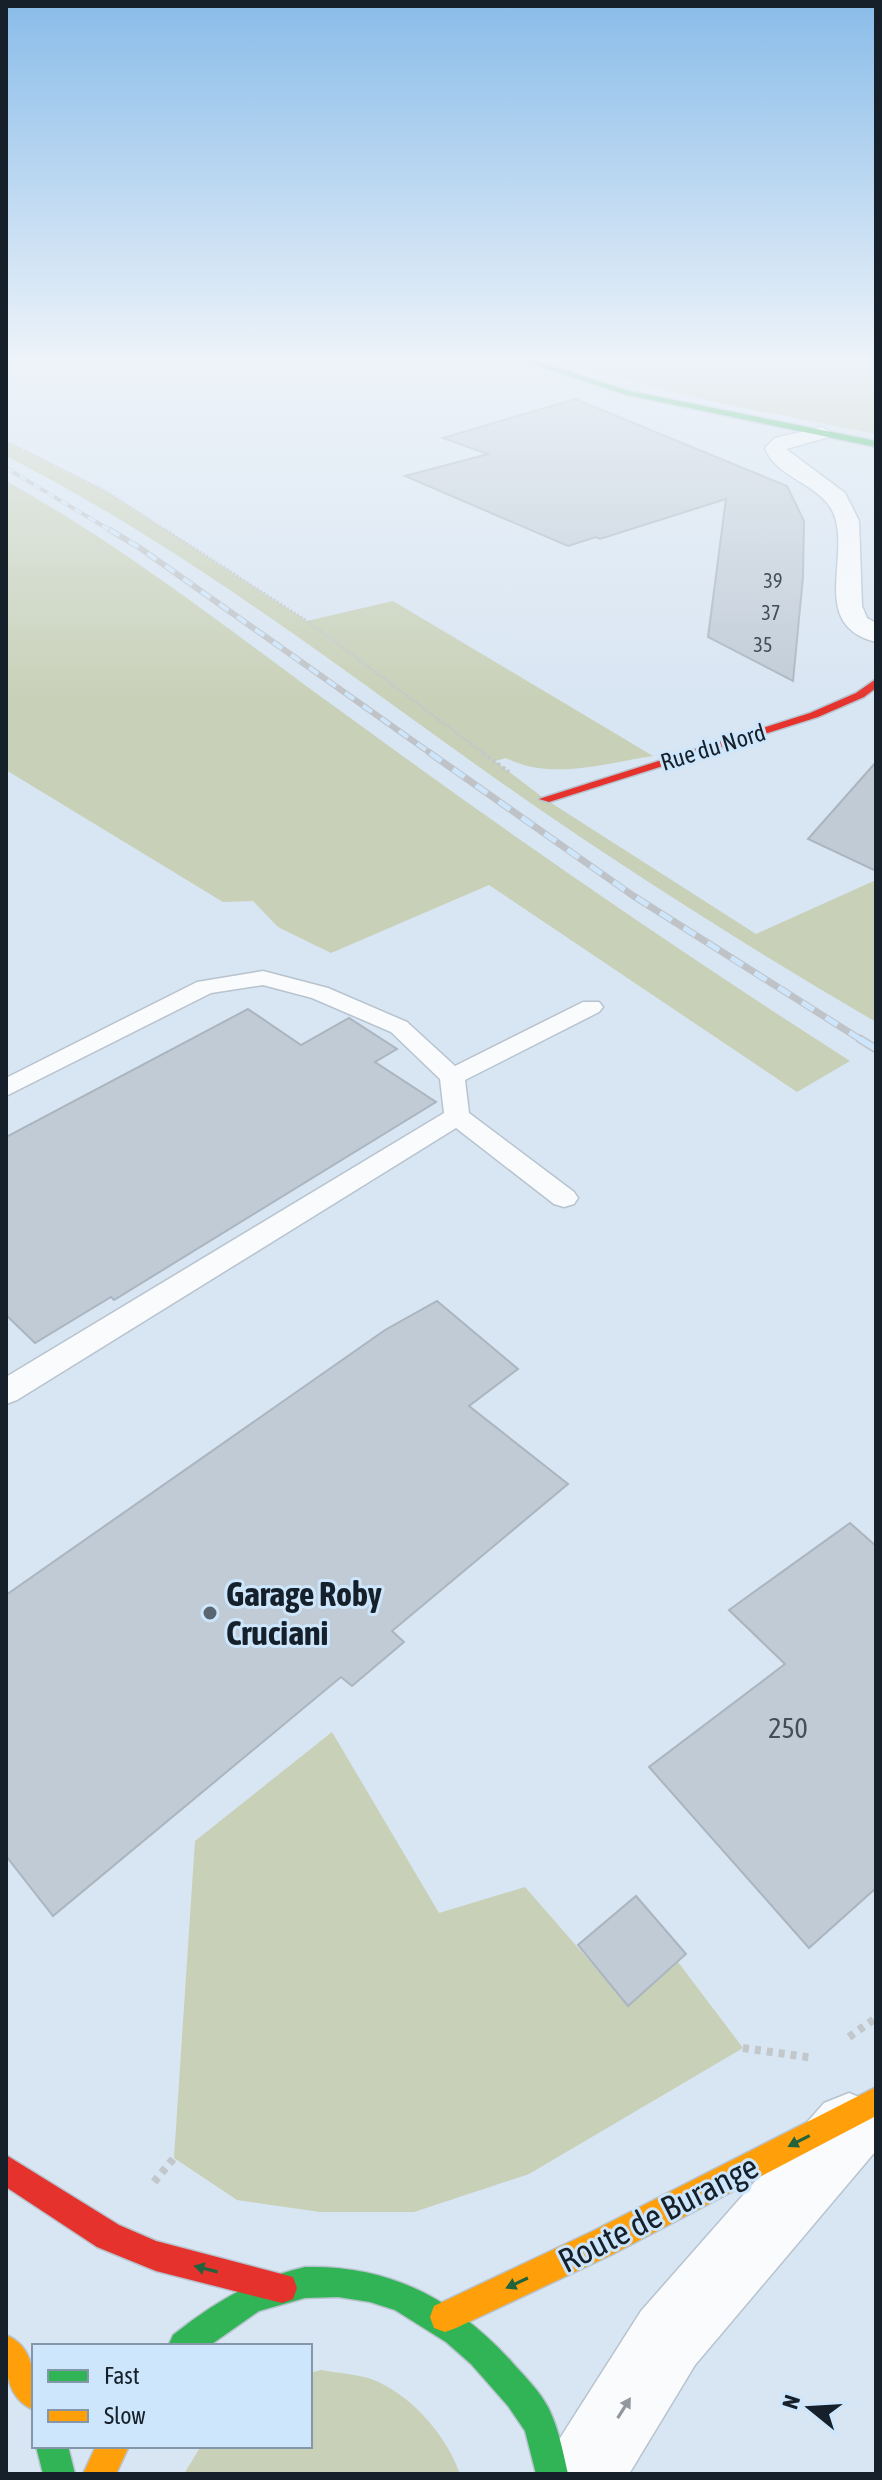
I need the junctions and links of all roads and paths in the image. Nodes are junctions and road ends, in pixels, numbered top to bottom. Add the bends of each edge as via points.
1 (69, 473) edge
2 (802, 473) edge
3 (876, 634) edge
4 (876, 682) edge
5 (545, 799) joint
6 (591, 1007) dead end
7 (452, 1077) junction
8 (6, 1088) edge
9 (457, 1116) junction
10 (564, 1198) dead end
11 (6, 1392) edge
12 (876, 2018) edge
13 (743, 2048) dead end
14 (851, 2077) edge
15 (6, 2170) edge
16 (282, 2288) junction
17 (445, 2317) junction
18 (187, 2344) edge
19 (6, 2351) edge
20 (32, 2391) edge
21 (52, 2448) edge
22 (112, 2448) edge
23 (59, 2474) edge
24 (99, 2474) edge
25 (552, 2474) edge
26 (583, 2474) edge

1 - 5 path via 307,621
2 - 3 street via 837,498 848,521 849,606 856,622
4 - 5 street, Rue du Nord via 814,715
6 - 7 lane
7 - 8 lane via 399,1027 320,993 263,978 205,987
7 - 9 lane
9 - 10 lane
9 - 11 lane
12 - 14 path
13 - 14 path
14 -> 17 street, Route de Burange via 602,2243
26 -> 14 street, Route de Burange via 668,2338
16 -> 15 street via 156,2256 108,2236
16 - 17 street via 338,2281 380,2288
16 - 18 street via 229,2313
17 - 25 street via 495,2364 539,2424
19 - 20 street
21 - 23 street
22 - 24 street

